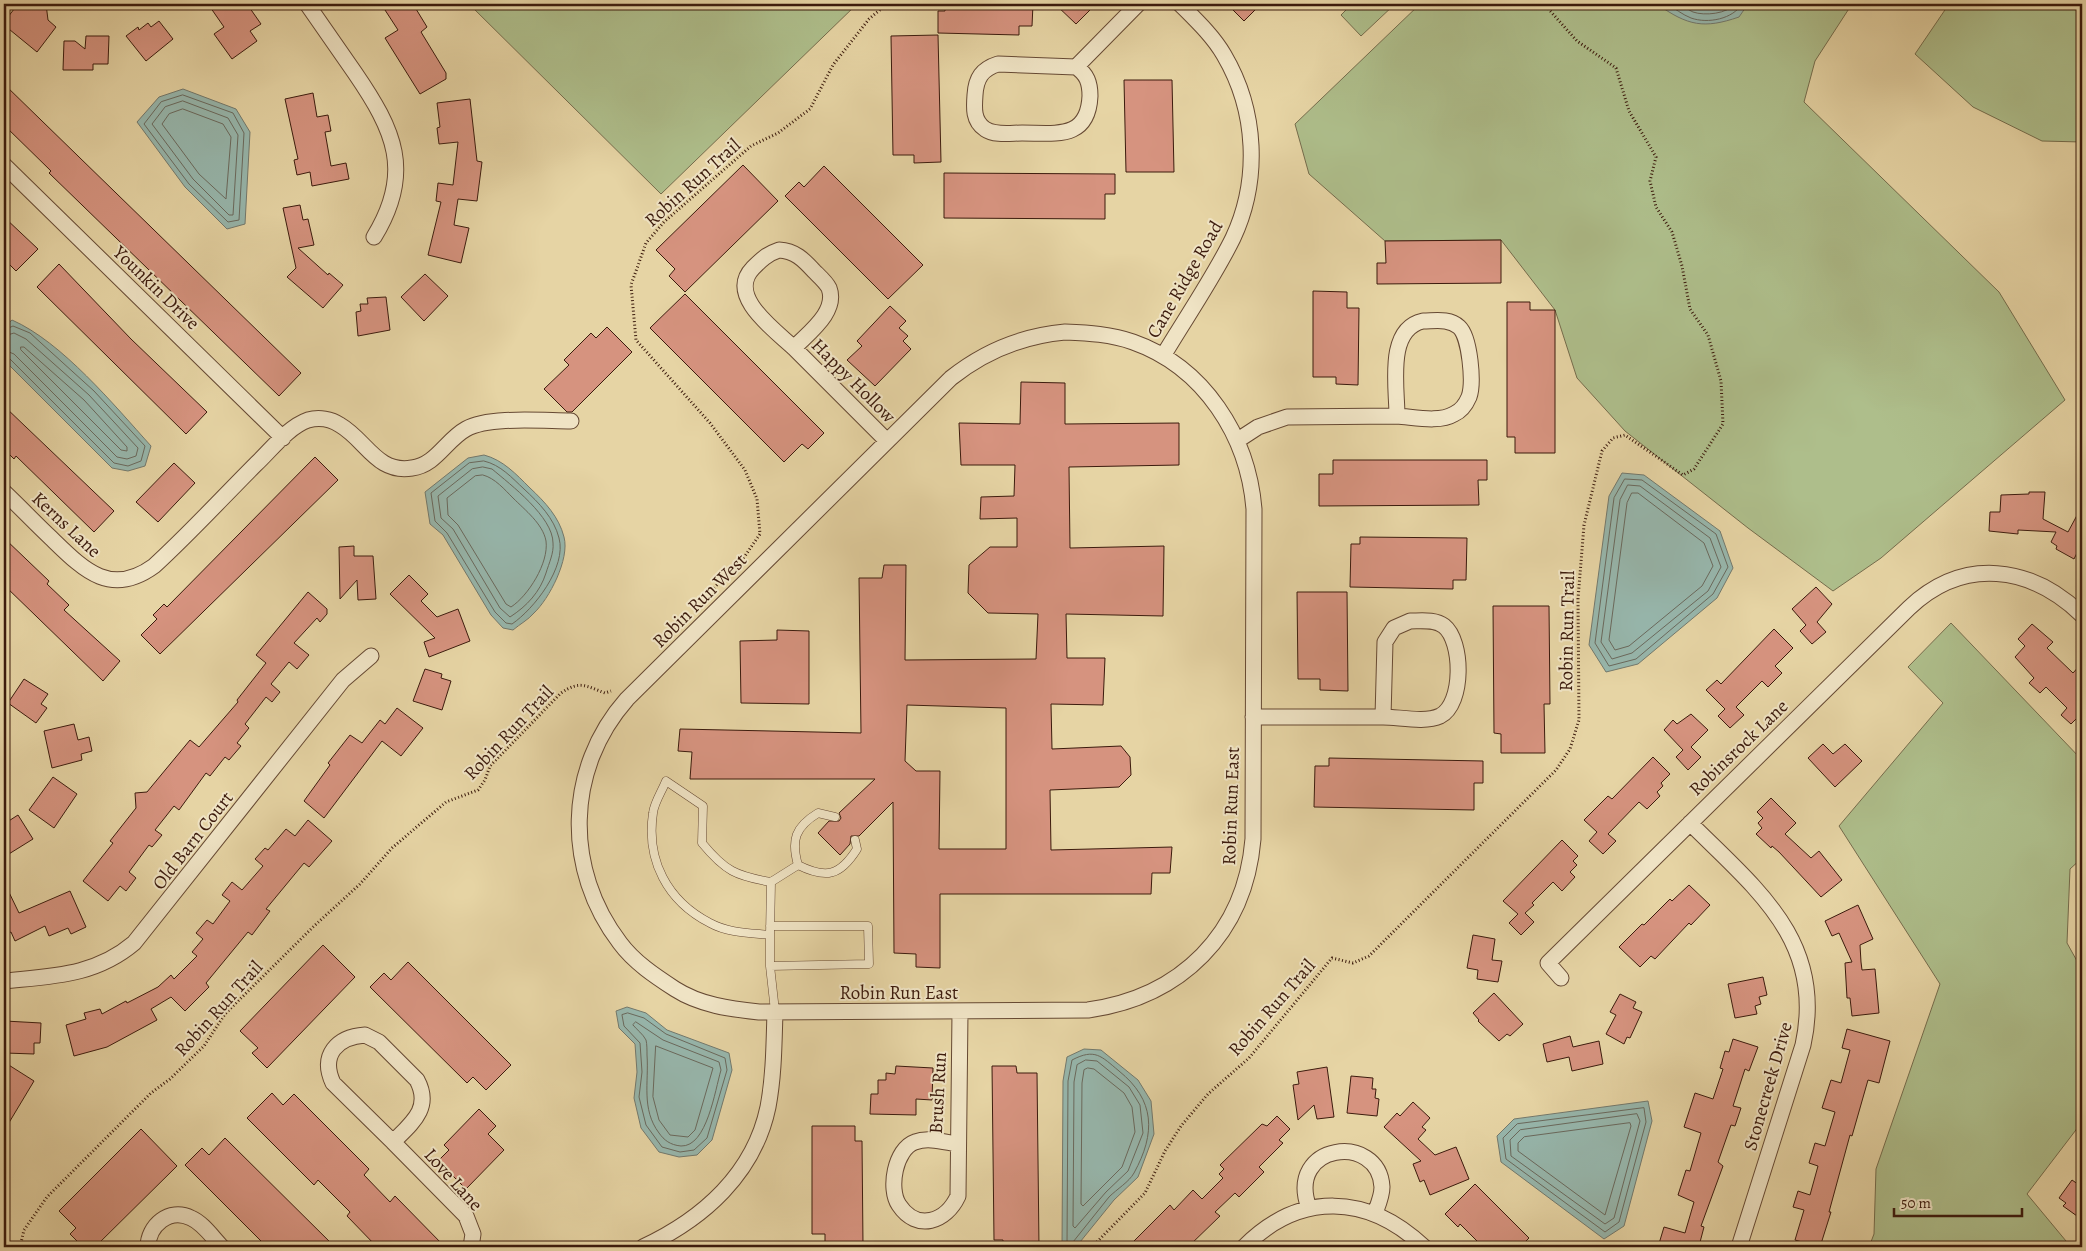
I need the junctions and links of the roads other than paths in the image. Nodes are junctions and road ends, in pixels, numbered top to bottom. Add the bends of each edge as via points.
1 (307, 4) edge
2 (1138, 4) edge
3 (1180, 4) edge
4 (1076, 67) junction
5 (4, 165) edge
6 (374, 237) dead end
7 (794, 348) junction
8 (1163, 356) junction
9 (1398, 416) junction
10 (571, 421) dead end
11 (283, 438) junction
12 (1238, 440) junction
13 (887, 441) junction
14 (4, 492) edge
15 (2082, 615) edge
16 (371, 656) dead end
17 (1253, 717) junction
18 (1383, 717) junction
19 (835, 816) dead end
20 (1690, 823) junction
21 (855, 840) dead end
22 (798, 865) junction
23 (771, 882) junction
24 (770, 926) junction
25 (770, 936) junction
26 (770, 966) junction
27 (1561, 978) dead end
28 (4, 981) edge
29 (775, 1011) junction
30 (960, 1012) junction
31 (393, 1142) junction
32 (957, 1144) junction
33 (1310, 1208) junction
34 (1375, 1213) junction
35 (148, 1247) edge
36 (222, 1247) edge
37 (471, 1247) edge
38 (643, 1247) edge
39 (1244, 1247) edge
40 (1424, 1247) edge
41 (1739, 1247) edge

1 - 6 street via 380,109 392,139 396,170 393,194
2 - 4 street
3 - 8 street, Cane Ridge Road via 1201,24 1224,55 1241,90 1249,121 1251,160 1244,206 1232,239
4 - 4 street via 991,66 981,73 976,82 974,108 978,123 995,133 1062,134 1074,129 1088,114 1090,96 1090,85
5 - 11 street, Younkin Drive
7 - 7 street, Happy Hollow via 752,308 745,294 750,271 767,255 779,250 802,258 828,286 830,294 827,312
7 - 13 street, Happy Hollow
8 - 12 street, Robin Run East via 1207,392
8 - 13 street, Robin Run West via 1135,342 1096,334 1057,333 1011,342 982,355 957,373
9 - 9 street via 1444,418 1464,406 1470,391 1469,346 1458,326 1446,321 1423,321 1412,324 1403,332 1398,347
9 - 12 street via 1288,417 1258,427
10 - 11 street, Kerns Lane via 478,424 455,437 428,462 406,469 392,468 380,462 342,426 326,419 306,421
11 - 14 street, Kerns Lane via 146,572 125,579 107,579 83,569
12 - 17 street, Robin Run East via 1250,478 1254,509
13 - 29 street, Robin Run West via 622,705 596,745 582,790 578,821 583,868 600,912 621,945 643,967 690,996 735,1009
15 - 20 street, Robinsrock Lane via 2058,595 2037,582 2021,577 1972,575 1948,582 1915,602
16 - 28 street, Old Barn Court via 343,680 134,943 115,958 92,969
17 - 18 street
17 - 30 street, Robin Run East via 1253,839 1249,869 1233,913 1205,952 1170,982 1118,1005 1080,1011
18 - 18 street via 1432,718 1451,706 1457,692 1457,648 1452,634 1444,626 1437,622 1410,621 1397,626 1388,636 1385,642
19 - 22 lane via 818,813 806,820 796,834 794,849
20 - 27 street, Robinsrock Lane via 1548,963
20 - 41 street, Stonecreek Drive via 1762,896 1787,929 1797,950 1807,989 1808,1014 1803,1045
21 - 22 lane via 857,849 849,862 833,873 815,873
22 - 23 lane
23 - 24 lane
23 - 25 lane via 744,878 719,864 702,843 703,806 666,782 653,811 651,845 661,878 688,910 711,924
24 - 25 lane
24 - 26 lane via 868,926 869,964
25 - 26 lane
26 - 29 lane
29 - 30 street, Robin Run East
29 - 38 street via 770,1091 766,1114 751,1152 729,1186 706,1209 674,1232
30 - 32 street, Brush Run
31 - 31 street, Love Lane via 420,1114 421,1088 417,1080 372,1037 349,1037 332,1052 330,1076 333,1083
31 - 37 street, Love Lane via 466,1216 473,1234
32 - 32 street, Brush Run via 958,1196 952,1208 935,1220 914,1219 903,1211 895,1194 896,1162 904,1150 917,1141
33 - 34 street via 1343,1206
33 - 34 street via 1305,1190 1310,1169 1326,1154 1339,1151 1359,1154 1376,1168 1382,1187
33 - 39 street via 1278,1220
34 - 40 street via 1403,1228
35 - 36 street via 155,1225 176,1215 191,1218

